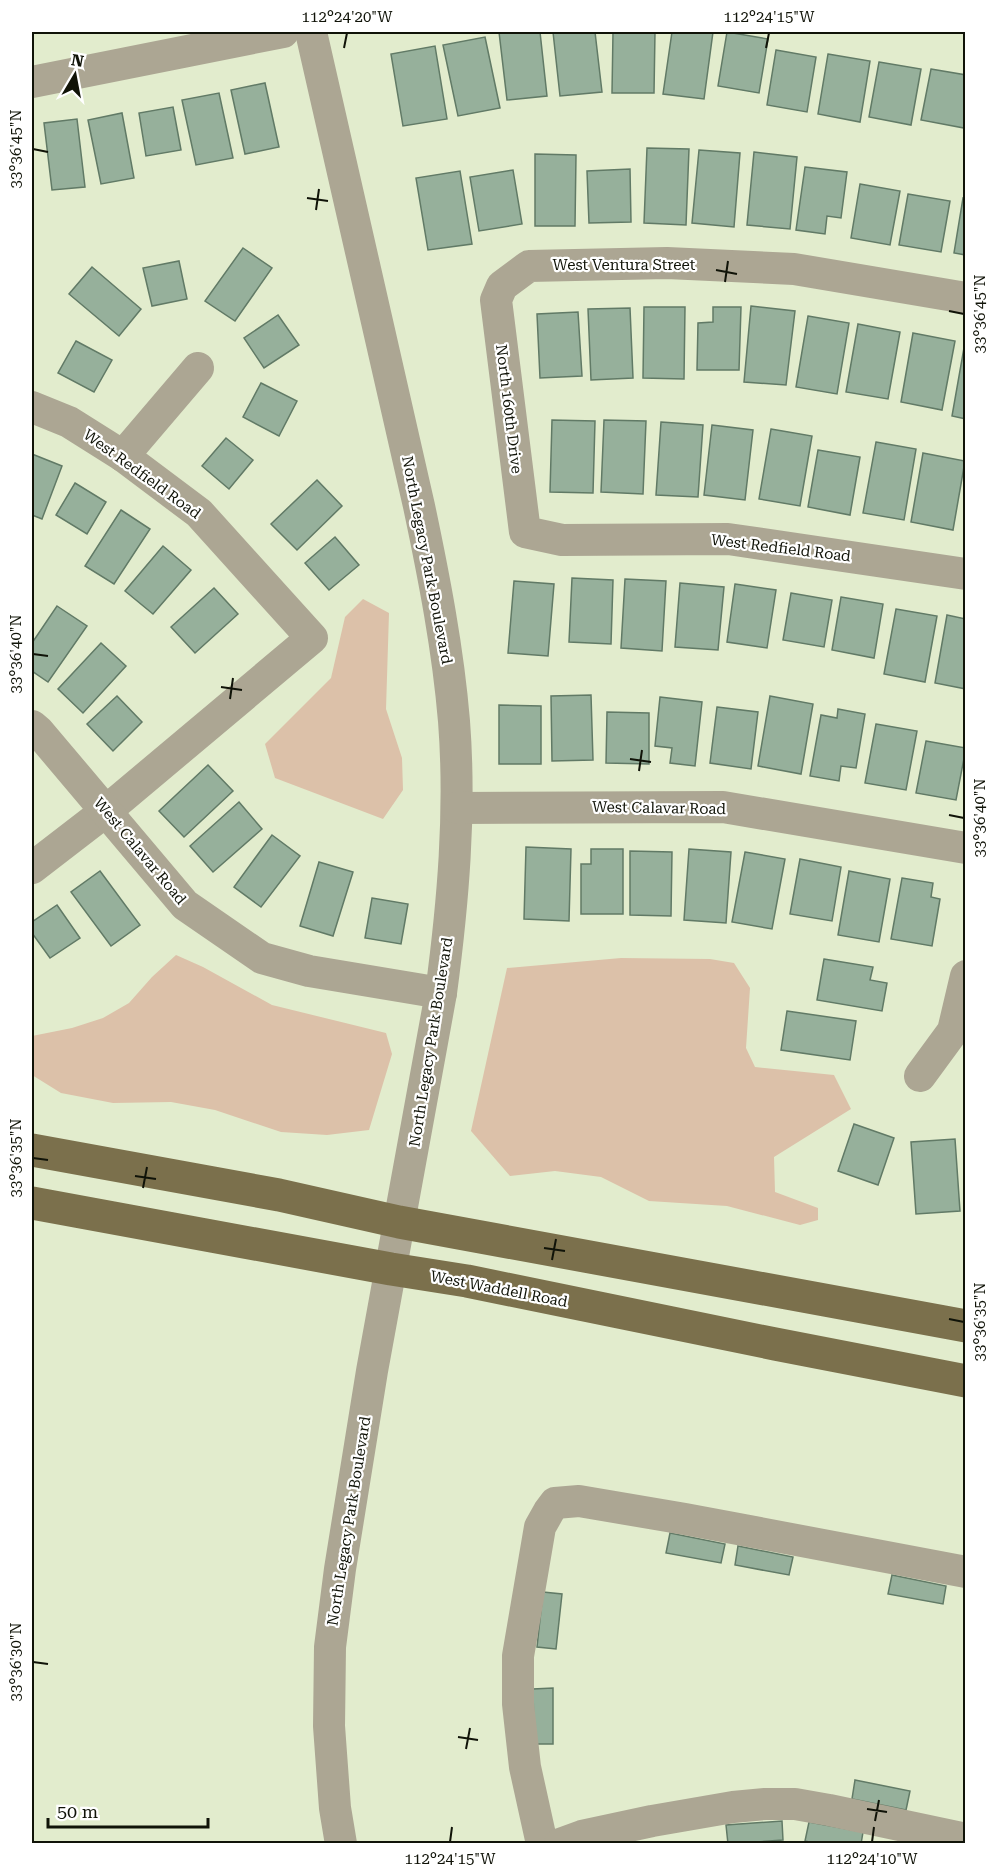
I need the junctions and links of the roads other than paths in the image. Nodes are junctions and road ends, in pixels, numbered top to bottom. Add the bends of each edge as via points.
1 (283, 32) edge
2 (311, 32) edge
3 (32, 82) edge
4 (502, 286) joint
5 (966, 298) edge
6 (198, 368) dead end
7 (32, 407) edge
8 (123, 456) junction
9 (525, 532) joint
10 (966, 574) edge
11 (32, 726) edge
12 (457, 808) junction
13 (106, 811) junction
14 (966, 848) edge
15 (32, 868) edge
16 (966, 976) edge
17 (441, 993) junction
18 (920, 1076) dead end
19 (32, 1150) edge
20 (32, 1203) edge
21 (399, 1222) junction
22 (391, 1269) junction
23 (966, 1326) edge
24 (966, 1381) edge
25 (966, 1572) edge
26 (966, 1839) edge
27 (341, 1844) edge
28 (542, 1844) edge
29 (560, 1844) edge

1 - 3 street
2 - 12 street, North Legacy Park Boulevard via 435,584 454,723
4 - 5 street, West Ventura Street via 529,266 667,263 794,269
4 - 9 street, North 160th Drive via 496,300
6 - 8 street
7 - 8 street, West Redfield Road via 69,422
8 - 13 street, West Redfield Road via 199,513 312,638
9 - 10 street, West Redfield Road via 562,540 728,539
11 - 13 street, West Calavar Road
12 - 14 street, West Calavar Road via 723,807
12 - 17 street, North Legacy Park Boulevard
13 - 15 street
13 - 17 street, West Calavar Road via 185,905 262,958 309,971
16 - 18 street via 953,1031
17 - 21 street, North Legacy Park Boulevard
19 - 21 main road
20 - 22 main road, West Waddell Road
21 - 22 street, North Legacy Park Boulevard
21 - 23 main road
22 - 24 main road, West Waddell Road
22 - 27 street, North Legacy Park Boulevard via 330,1647 329,1726
25 - 28 street via 579,1501 555,1503 540,1527 518,1656 518,1704 525,1767
26 - 29 street via 830,1810 765,1804 652,1821

